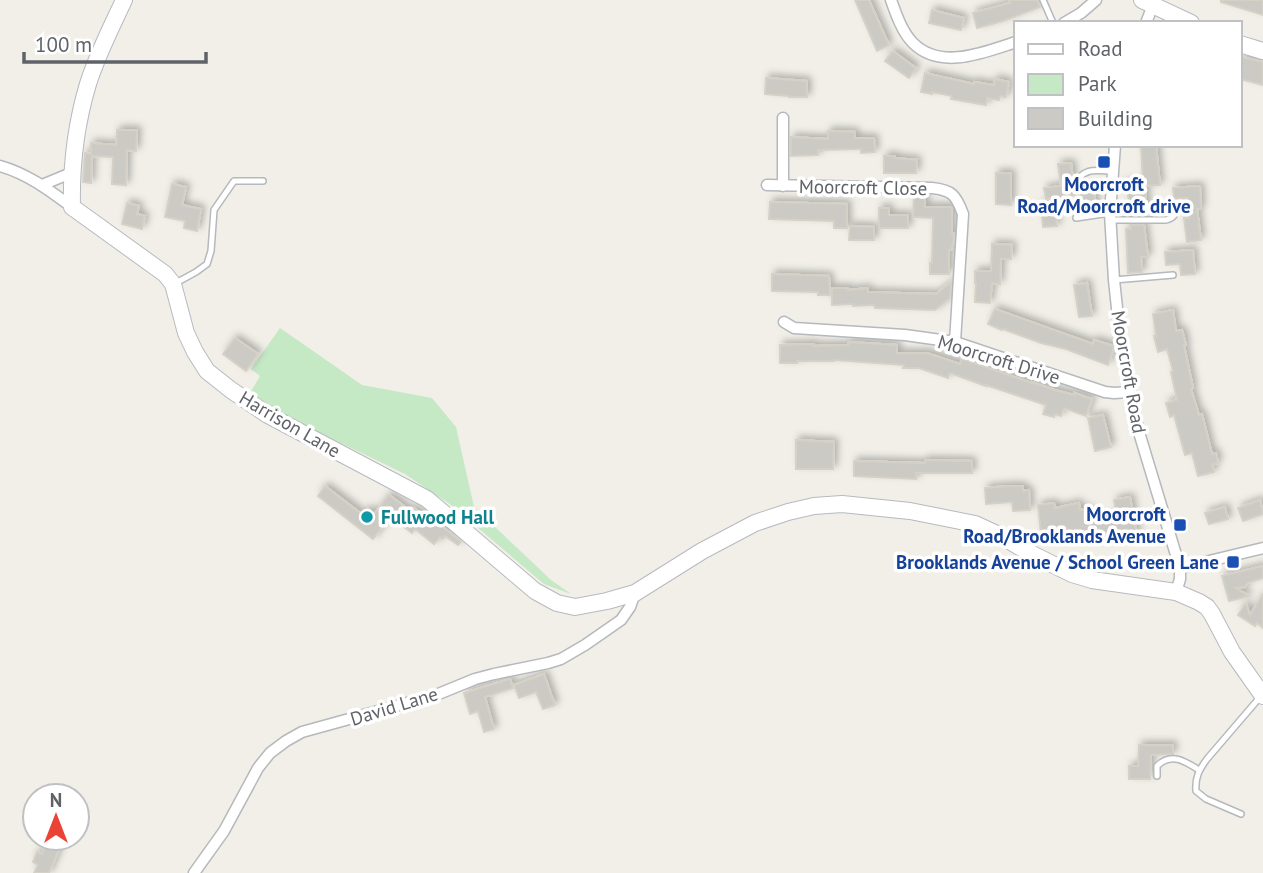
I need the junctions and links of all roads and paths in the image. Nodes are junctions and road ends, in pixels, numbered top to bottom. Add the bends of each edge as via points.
1 (124, 0) edge
2 (891, 0) edge
3 (1043, 0) edge
4 (1096, 0) edge
5 (1147, 3) edge
6 (1052, 21) edge
7 (1067, 21) edge
8 (1146, 21) edge
9 (1187, 21) edge
10 (1014, 43) edge
11 (1242, 47) edge
12 (1263, 51) edge
13 (783, 118) dead end
14 (1115, 147) edge
15 (0, 166) edge
16 (1112, 171) junction
17 (71, 173) junction
18 (263, 181) dead end
19 (42, 185) junction
20 (767, 185) dead end
21 (783, 186) junction
22 (1080, 190) dead end
23 (72, 207) junction
24 (1177, 208) dead end
25 (1110, 217) junction
26 (1076, 218) dead end
27 (1173, 275) dead end
28 (1114, 280) junction
29 (173, 284) junction
30 (784, 322) dead end
31 (955, 342) junction
32 (1130, 393) junction
33 (1263, 548) edge
34 (1180, 568) junction
35 (1176, 592) junction
36 (635, 593) junction
37 (1263, 695) edge
38 (1199, 770) junction
39 (1157, 776) dead end
40 (1241, 814) dead end
41 (194, 873) edge

1 - 17 street via 88,84
2 - 10 street via 905,31 926,52 958,58
3 - 6 lane
4 - 7 street
5 - 8 street
5 - 9 street
11 - 12 street
13 - 21 street, Moorcroft Close
14 - 16 street, Moorcroft Road
15 - 19 street
16 - 22 lane via 1085,172
16 - 25 street, Moorcroft Road
17 - 19 street
17 - 23 street
18 - 29 lane via 234,181 214,210 207,264
19 - 23 street
20 - 21 street, Moorcroft Close
21 - 31 street, Moorcroft Close via 944,189 953,194 963,214
23 - 29 street via 166,274
24 - 25 lane via 1166,220
25 - 26 lane
25 - 28 street, Moorcroft Road
27 - 28 lane
28 - 32 street, Moorcroft Road
29 - 36 street, Harrison Lane via 186,333 207,371 268,415 427,499 535,591 556,603 575,607
30 - 31 street, Moorcroft Drive via 794,328
31 - 32 street, Moorcroft Drive via 1105,392
32 - 34 street, Moorcroft Road
33 - 34 street
34 - 35 street, Moorcroft Road
35 - 36 street, Harrison Lane via 1072,574 975,524 842,504 814,506 755,523
35 - 37 street, Harrison Lane via 1207,607
36 - 41 street, David Lane via 621,620 561,659 475,679 436,695 302,732 286,741 258,768
37 - 38 lane
38 - 39 lane via 1181,759 1168,759 1157,766
38 - 40 lane via 1196,791

